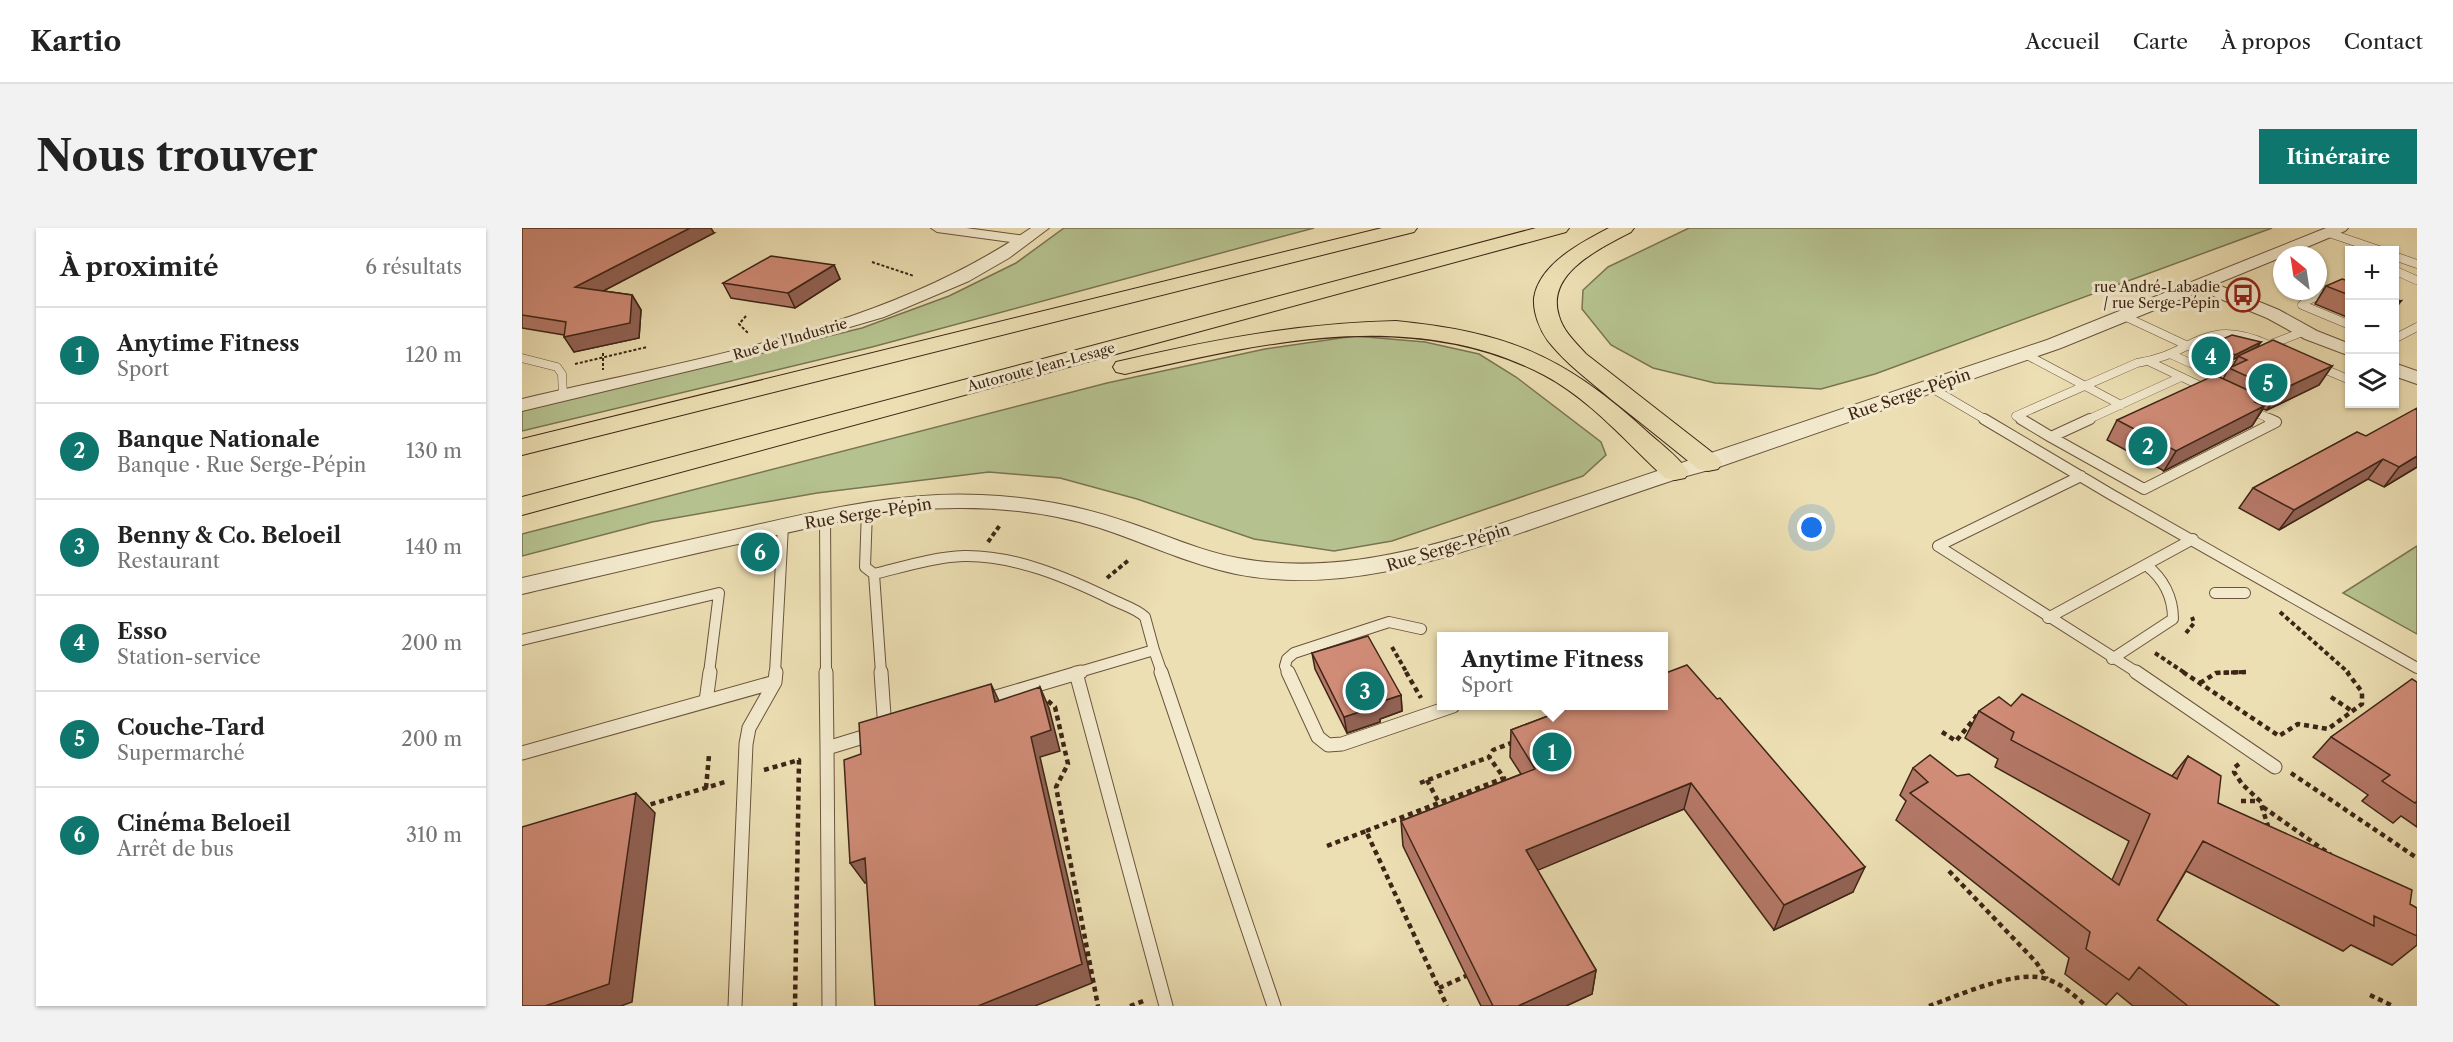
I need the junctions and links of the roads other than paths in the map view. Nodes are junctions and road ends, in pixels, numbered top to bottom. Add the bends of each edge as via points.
1 (937, 228) edge
2 (1041, 228) edge
3 (1386, 228) edge
4 (1407, 228) edge
5 (1559, 228) edge
6 (1624, 228) edge
7 (2334, 230) edge
8 (1026, 240) junction
9 (1343, 244) junction
10 (2370, 246) edge
11 (2399, 258) edge
12 (2417, 264) edge
13 (2399, 272) edge
14 (2416, 280) edge
15 (2345, 284) edge
16 (2194, 288) junction
17 (2124, 316) junction
18 (2345, 324) edge
19 (2417, 327) edge
20 (2306, 333) junction
21 (2399, 336) edge
22 (2269, 345) junction
23 (2188, 346) junction
24 (2279, 349) edge
25 (2345, 349) edge
26 (2025, 354) junction
27 (2170, 354) junction
28 (522, 358) edge
29 (2150, 362) junction
30 (2309, 362) edge
31 (2233, 367) junction
32 (2399, 371) edge
33 (2181, 377) junction
34 (2345, 378) edge
35 (2417, 378) edge
36 (2085, 386) junction
37 (1930, 387) junction
38 (2213, 392) edge
39 (563, 395) junction
40 (2234, 402) edge
41 (522, 405) edge
42 (2121, 405) junction
43 (2051, 437) junction
44 (522, 447) edge
45 (678, 464) junction
46 (1708, 464) junction
47 (1675, 472) junction
48 (2081, 477) junction
49 (522, 506) edge
50 (867, 510) junction
51 (825, 518) junction
52 (783, 526) junction
53 (2193, 539) junction
54 (2146, 565) junction
55 (874, 574) junction
56 (522, 586) edge
57 (2215, 593) dead end
58 (2245, 593) dead end
59 (2048, 618) junction
60 (1421, 629) dead end
61 (522, 640) edge
62 (1154, 650) junction
63 (2112, 659) junction
64 (2417, 668) edge
65 (1076, 673) junction
66 (775, 682) junction
67 (706, 701) junction
68 (974, 704) edge
69 (1440, 710) edge
70 (827, 748) junction
71 (522, 753) edge
72 (2275, 767) dead end
73 (735, 1006) edge
74 (829, 1006) edge
75 (1166, 1006) edge
76 (1274, 1006) edge

1 - 8 street
2 - 8 street, Rue de l'Industrie
3 - 9 highway
4 - 9 highway
5 - 45 highway, Autoroute Jean-Lesage
6 - 46 highway via 1578,254 1555,275 1546,296 1548,320 1558,339 1582,363
7 - 10 lane
7 - 16 street, Rue Serge-Pépin
8 - 39 street, Rue de l'Industrie via 958,279 848,323 746,352
9 - 44 highway
11 - 12 lane
13 - 14 lane
15 - 18 lane via 2302,305
16 - 17 street, Rue Serge-Pépin
16 - 20 street via 2273,314
17 - 23 lane
17 - 26 street, Rue Serge-Pépin
19 - 21 lane
20 - 22 lane
20 - 25 street
22 - 23 lane via 2250,337 2217,333
22 - 24 lane
22 - 31 lane
23 - 27 lane
23 - 31 lane
26 - 36 lane
26 - 37 street, Rue Serge-Pépin
27 - 29 lane
27 - 31 lane via 2215,374
28 - 39 lane via 557,367 562,374
29 - 33 lane
29 - 36 lane via 2137,363
30 - 34 lane
32 - 35 street
33 - 38 lane
33 - 42 lane
36 - 42 lane
36 - 43 lane via 2016,416
37 - 46 street, Rue Serge-Pépin
37 - 48 lane
39 - 41 street, Rue de l'Industrie
40 - 43 lane via 2276,422 2144,489
42 - 43 lane
45 - 47 highway via 1220,346 1317,331 1387,329 1459,337 1536,361 1579,388
45 - 49 highway, Autoroute Jean-Lesage
46 - 47 street, Rue Serge-Pépin
47 - 50 street, Rue Serge-Pépin via 1433,554 1380,567 1335,572 1276,572 1235,566 1103,522 1024,506 948,501
48 - 53 lane
48 - 59 lane via 1938,546
50 - 51 street, Rue Serge-Pépin
50 - 55 lane via 865,567
51 - 52 street, Rue Serge-Pépin
51 - 70 lane
52 - 56 street, Rue Serge-Pépin
52 - 66 lane
53 - 54 lane
53 - 64 lane
54 - 59 lane
54 - 63 lane via 2161,578 2173,619
55 - 62 lane via 956,556 992,558 1030,567 1141,613
55 - 70 lane via 890,729
57 - 58 lane
59 - 63 lane
60 - 69 lane via 1389,622 1294,653 1287,659 1286,670 1318,737 1328,745 1342,744
61 - 67 lane via 719,593
62 - 65 lane
62 - 76 lane
63 - 72 lane
65 - 68 lane
65 - 75 lane
66 - 67 lane
66 - 73 lane via 749,728 746,744
67 - 71 lane
70 - 74 lane

